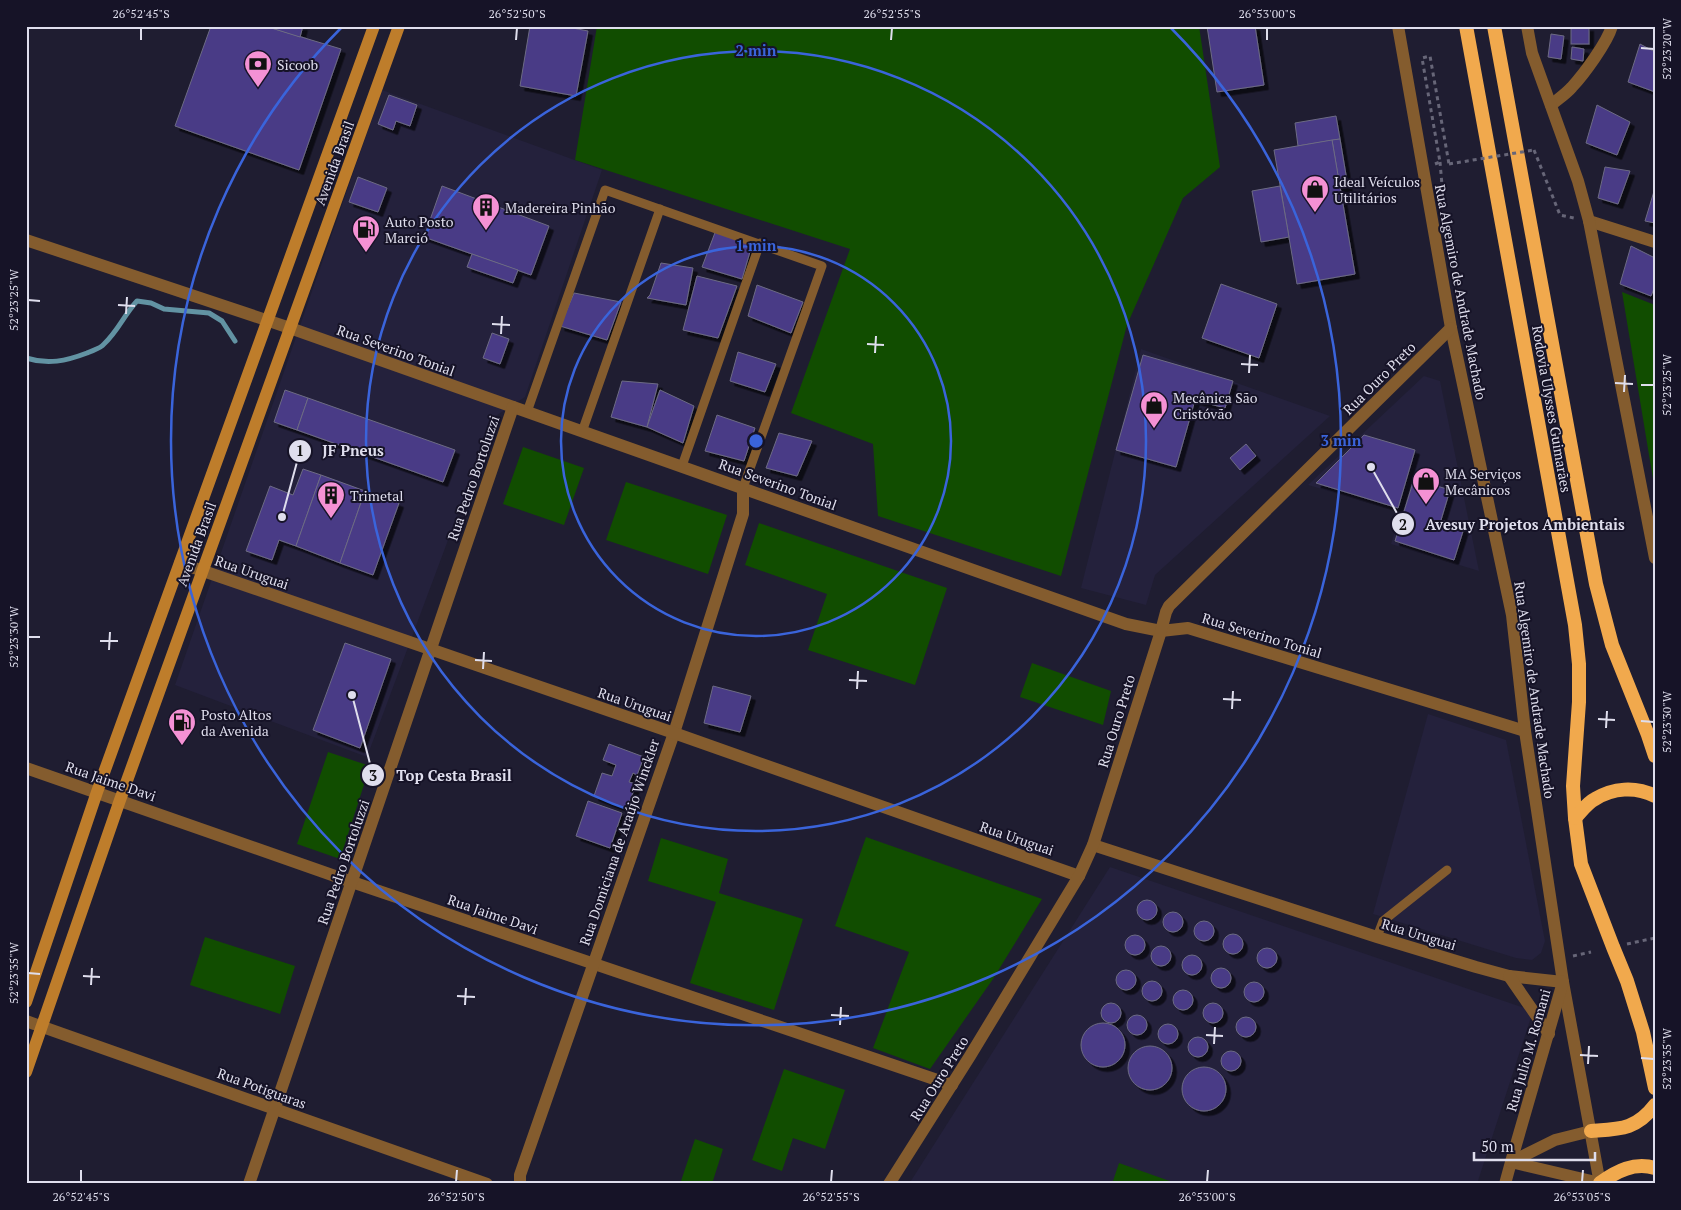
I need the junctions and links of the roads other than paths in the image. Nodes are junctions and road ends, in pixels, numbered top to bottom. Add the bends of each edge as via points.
1 (374, 26) edge
2 (399, 26) edge
3 (1398, 26) edge
4 (1466, 26) edge
5 (1494, 26) edge
6 (1527, 26) edge
7 (1612, 26) edge
8 (354, 82) junction
9 (376, 90) junction
10 (1550, 105) junction
11 (660, 209) junction
12 (1589, 221) junction
13 (26, 240) edge
14 (1655, 242) edge
15 (760, 243) junction
16 (267, 320) junction
17 (290, 328) junction
18 (1451, 328) junction
19 (512, 407) junction
20 (527, 412) junction
21 (582, 432) junction
22 (682, 466) junction
23 (743, 488) junction
24 (1655, 558) edge
25 (180, 563) junction
26 (203, 571) junction
27 (1161, 630) junction
28 (431, 650) junction
29 (1525, 730) junction
30 (674, 733) junction
31 (1655, 756) edge
32 (26, 768) edge
33 (97, 792) junction
34 (1655, 796) edge
35 (120, 800) junction
36 (1575, 818) junction
37 (1093, 845) junction
38 (1448, 870) dead end
39 (1079, 876) junction
40 (352, 882) junction
41 (1377, 937) junction
42 (593, 964) junction
43 (1509, 976) junction
44 (1564, 982) junction
45 (26, 1002) edge
46 (26, 1021) edge
47 (43, 1026) junction
48 (1549, 1034) junction
49 (26, 1072) edge
50 (952, 1085) junction
51 (1655, 1088) edge
52 (1655, 1105) edge
53 (275, 1108) junction
54 (1590, 1131) junction
55 (1511, 1162) junction
56 (1655, 1168) edge
57 (517, 1181) edge
58 (249, 1184) edge
59 (487, 1184) edge
60 (889, 1184) edge
61 (1505, 1184) edge
62 (1600, 1184) edge

1 - 8 main road, Avenida Brasil
2 - 9 main road, Avenida Brasil
3 - 18 street, Rua Algemiro de Andrade Machado
4 - 36 highway, Rodovia Ulysses Guimarães via 1575,625 1579,702 1573,786
5 - 31 highway, Rodovia Ulysses Guimarães via 1596,584 1612,645
6 - 10 street via 1532,53
7 - 10 street via 1591,63 1571,88
8 - 9 main road
8 - 16 main road, Avenida Brasil
9 - 17 main road, Avenida Brasil
10 - 12 street
11 - 15 lane
11 - 20 lane via 605,190
11 - 21 lane
12 - 14 street
12 - 24 street
13 - 16 street, Rua Severino Tonial
15 - 22 lane
15 - 23 lane via 822,266
16 - 17 street, Rua Severino Tonial
16 - 25 main road, Avenida Brasil
17 - 19 street, Rua Severino Tonial
17 - 26 main road, Avenida Brasil
18 - 27 street, Rua Ouro Preto via 1169,606
18 - 29 street, Rua Algemiro de Andrade Machado via 1512,615
19 - 20 street, Rua Severino Tonial
19 - 28 street, Rua Pedro Bortoluzzi
20 - 21 street, Rua Severino Tonial
21 - 22 street, Rua Severino Tonial
22 - 23 street, Rua Severino Tonial
23 - 27 street, Rua Severino Tonial via 1126,624
23 - 30 street, Rua Domiciana de Araújo Winckler via 743,514
25 - 26 street, Rua Uruguai
25 - 33 main road, Avenida Brasil
26 - 28 street, Rua Uruguai
26 - 35 main road, Avenida Brasil
27 - 29 street, Rua Severino Tonial via 1188,628
27 - 37 street, Rua Ouro Preto
28 - 30 street, Rua Uruguai
28 - 40 street, Rua Pedro Bortoluzzi
29 - 44 street, Rua Algemiro de Andrade Machado
30 - 39 street, Rua Uruguai
30 - 42 street, Rua Domiciana de Araújo Winckler
32 - 33 street, Rua Jaime Davi
33 - 35 street, Rua Jaime Davi
33 - 45 main road, Avenida Brasil
34 - 36 highway via 1644,790 1618,789 1593,799
35 - 40 street, Rua Jaime Davi
35 - 47 main road, Avenida Brasil
36 - 51 highway, Rodovia Ulysses Guimarães via 1581,864 1627,981 1643,1032
37 - 39 street, Rua Ouro Preto
37 - 41 street, Rua Uruguai
38 - 41 lane via 1383,921
39 - 50 street, Rua Ouro Preto
40 - 42 street, Rua Jaime Davi
40 - 53 street, Rua Pedro Bortoluzzi
41 - 43 street, Rua Uruguai
42 - 50 street, Rua Jaime Davi
42 - 57 street, Rua Domiciana de Araújo Winckler
43 - 44 street, Rua Uruguai
43 - 48 street
44 - 48 street, Rua Julio M. Romani
44 - 54 street, Rua Algemiro de Andrade Machado
46 - 47 street, Rua Potiguaras
47 - 49 main road, Avenida Brasil
47 - 53 street, Rua Potiguaras
48 - 55 street, Rua Julio M. Romani
50 - 60 street, Rua Ouro Preto
52 - 54 highway via 1646,1116 1630,1126
53 - 58 street, Rua Pedro Bortoluzzi
53 - 59 street, Rua Potiguaras
54 - 55 street via 1555,1140
54 - 62 street, Rua Algemiro de Andrade Machado
55 - 61 street, Rua Julio M. Romani
55 - 62 street
56 - 62 highway via 1634,1166 1616,1172

